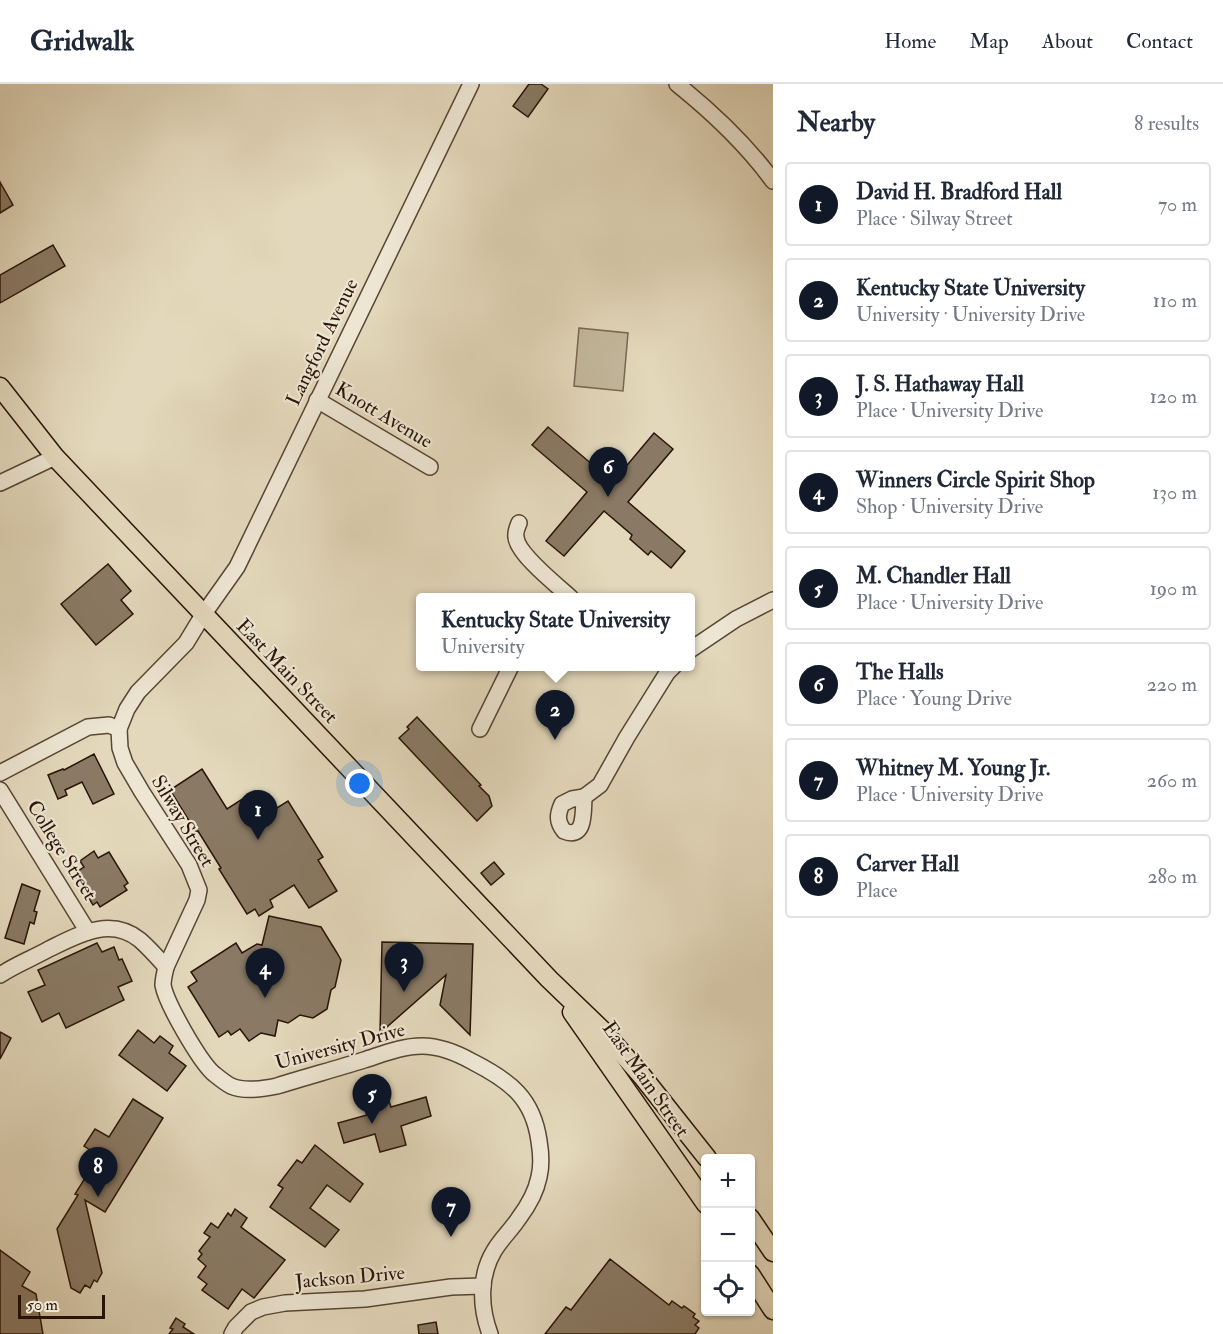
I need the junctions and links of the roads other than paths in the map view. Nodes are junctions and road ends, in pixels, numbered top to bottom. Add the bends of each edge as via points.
1 (471, 84) edge
2 (677, 84) edge
3 (773, 181) edge
4 (0, 387) edge
5 (317, 400) junction
6 (55, 457) junction
7 (430, 467) dead end
8 (0, 483) edge
9 (519, 524) dead end
10 (567, 593) edge
11 (773, 600) edge
12 (203, 615) junction
13 (695, 647) edge
14 (509, 671) edge
15 (665, 671) edge
16 (119, 729) junction
17 (480, 729) dead end
18 (0, 773) edge
19 (0, 790) edge
20 (584, 797) dead end
21 (88, 932) junction
22 (166, 967) junction
23 (0, 975) edge
24 (549, 979) junction
25 (704, 1154) edge
26 (701, 1198) edge
27 (755, 1225) edge
28 (773, 1252) edge
29 (755, 1282) edge
30 (483, 1286) junction
31 (773, 1310) edge
32 (232, 1334) edge
33 (490, 1334) edge

1 - 5 street, Langford Avenue
2 - 3 street via 721,122
4 - 6 main road, East Main Street
5 - 7 street, Knott Avenue
5 - 12 street, Langford Avenue via 237,567
6 - 8 street
6 - 12 main road, East Main Street
9 - 10 street via 516,538 524,553
11 - 13 street
12 - 16 street, Langford Avenue via 186,643 138,692
12 - 24 main road, East Main Street
14 - 17 street
15 - 20 street via 600,785
16 - 18 street via 109,725 88,727
16 - 22 street, Silway Street via 125,763 189,865 199,890
19 - 21 street, College Street
21 - 22 street via 112,928 126,932 139,939
21 - 23 street
22 - 30 street, University Drive via 163,983 176,1016 202,1060 232,1086 277,1086 422,1046 455,1052 498,1075 520,1094 538,1128 540,1176 520,1218 495,1250
24 - 25 main road, East Main Street via 608,1036
24 - 26 main road, East Main Street
27 - 28 main road
29 - 31 main road
30 - 32 street, Jackson Drive via 263,1307 251,1312
30 - 33 street, University Drive

